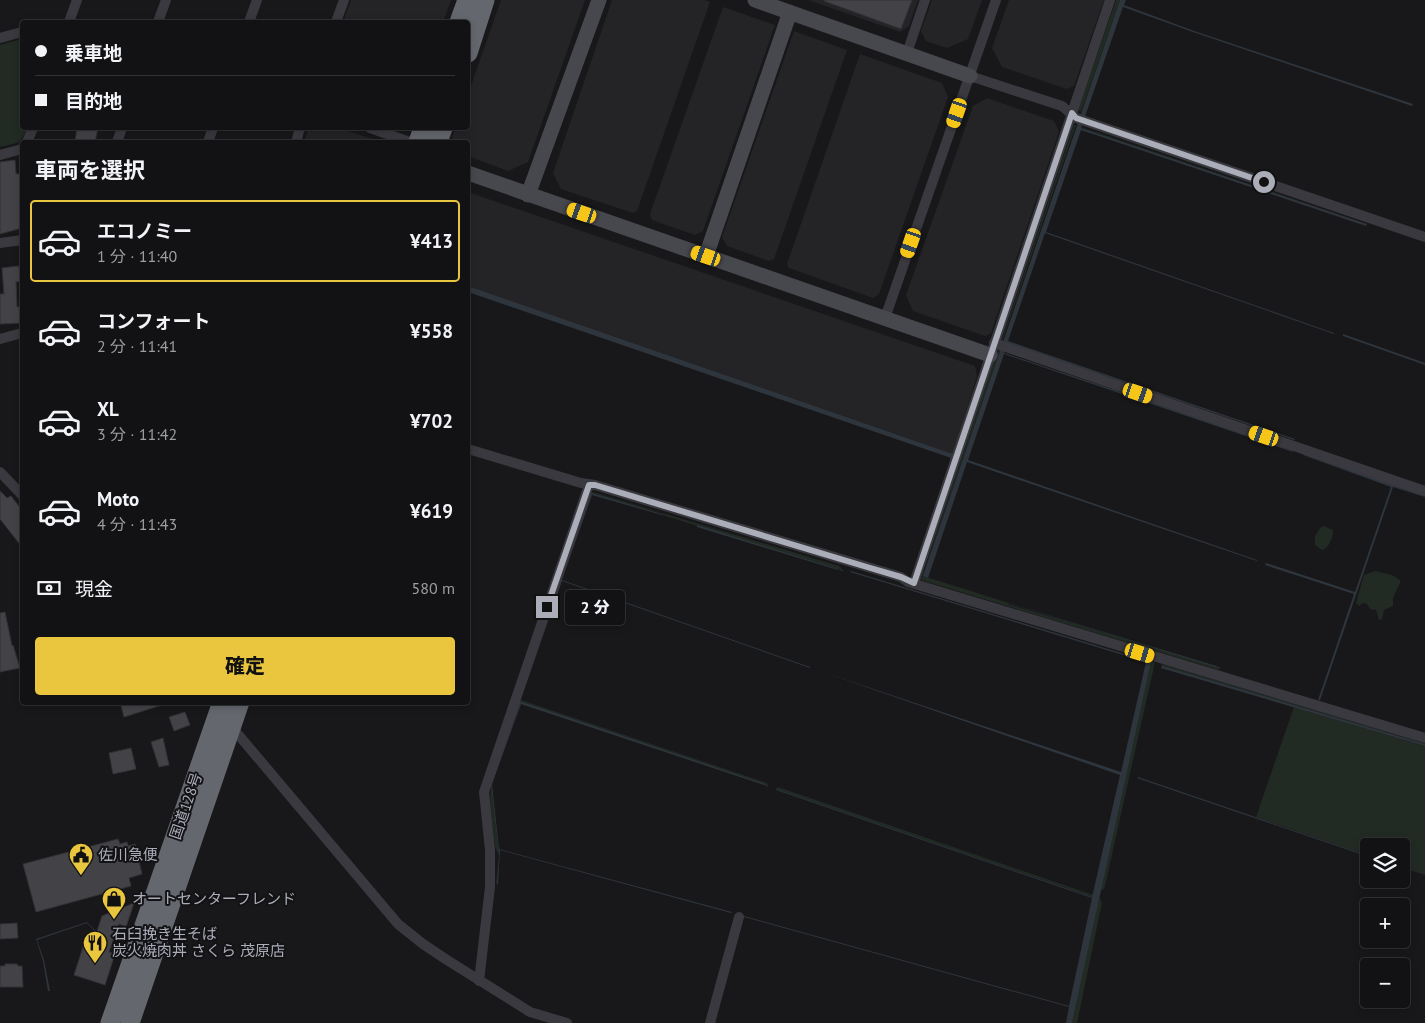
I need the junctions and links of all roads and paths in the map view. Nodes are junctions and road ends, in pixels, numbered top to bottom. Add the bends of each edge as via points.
1 (76, 0) edge
2 (166, 0) edge
3 (257, 0) edge
4 (344, 0) edge
5 (467, 0) edge
6 (485, 0) edge
7 (598, 0) edge
8 (755, 0) edge
9 (925, 0) edge
10 (996, 0) edge
11 (1110, 0) edge
12 (790, 12) junction
13 (69, 20) edge
14 (159, 20) edge
15 (251, 20) edge
16 (337, 20) edge
17 (460, 20) edge
18 (20, 33) edge
19 (0, 38) edge
20 (470, 47) edge
21 (907, 53) junction
22 (970, 76) junction
23 (1072, 113) junction
24 (376, 130) edge
25 (404, 140) edge
26 (20, 150) edge
27 (0, 155) edge
28 (470, 173) edge
29 (528, 195) junction
30 (1425, 237) edge
31 (20, 240) edge
32 (0, 243) edge
33 (706, 256) junction
34 (885, 318) junction
35 (20, 334) edge
36 (0, 339) edge
37 (992, 349) junction
38 (470, 451) edge
39 (0, 472) edge
40 (589, 485) junction
41 (1425, 491) edge
42 (20, 493) edge
43 (914, 583) junction
44 (239, 705) edge
45 (217, 706) edge
46 (232, 727) junction
47 (1425, 738) edge
48 (738, 917) dead end
49 (479, 981) junction
50 (546, 1020) edge
51 (110, 1023) edge
52 (130, 1023) edge
53 (567, 1023) edge
54 (710, 1023) edge

1 - 13 street
2 - 14 street
3 - 15 street
4 - 16 street
5 - 17 highway
6 - 20 highway
7 - 29 street
8 - 12 street
9 - 21 street
10 - 22 street
11 - 23 street
12 - 21 street
12 - 33 street
18 - 19 street
21 - 22 street
22 - 23 street via 1062,106
22 - 34 street
23 - 30 street via 1076,118
23 - 37 street
24 - 25 street
26 - 27 street
28 - 29 street
29 - 33 street
31 - 32 street
33 - 34 street
34 - 37 street
35 - 36 street
37 - 41 street
37 - 43 street
38 - 40 street
39 - 42 street
40 - 43 street
40 - 49 street via 484,792 490,887
43 - 47 street
44 - 46 highway, 国道128号
45 - 46 street
45 - 51 highway, 国道128号
46 - 49 street via 398,924
46 - 52 highway, 国道128号
48 - 54 street
49 - 50 street
50 - 53 street

